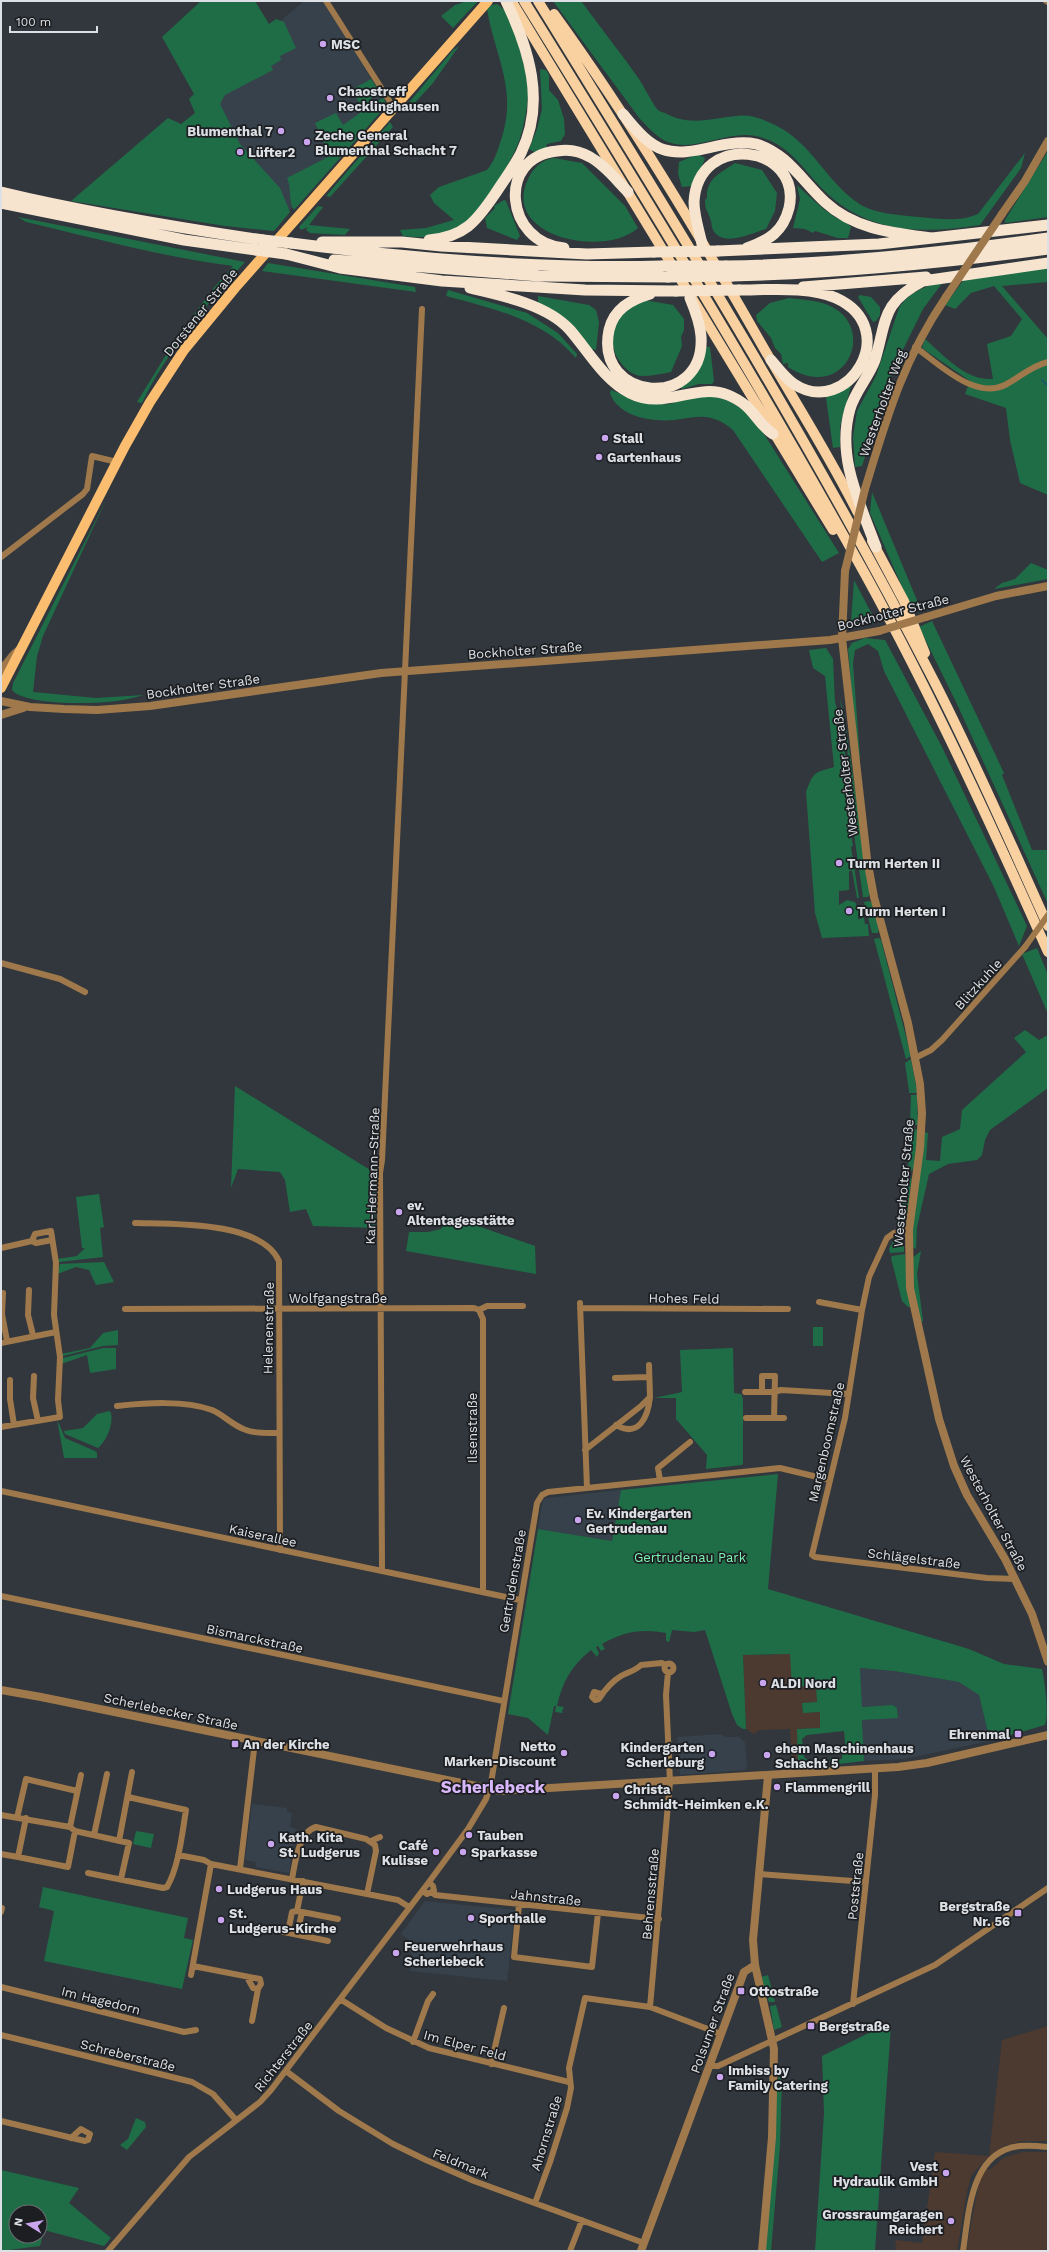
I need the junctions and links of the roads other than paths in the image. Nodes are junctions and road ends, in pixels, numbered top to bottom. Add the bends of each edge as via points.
1 (326, 1) edge
2 (506, 1) edge
3 (511, 1) edge
4 (524, 1) edge
5 (538, 1) edge
6 (544, 1) edge
7 (486, 4) edge
8 (394, 108) junction
9 (623, 114) junction
10 (1048, 141) edge
11 (1, 192) edge
12 (628, 192) junction
13 (1, 203) edge
14 (1048, 225) edge
15 (933, 238) junction
16 (1048, 238) edge
17 (402, 242) junction
18 (291, 243) junction
19 (702, 244) junction
20 (1048, 249) edge
21 (737, 251) junction
22 (639, 253) junction
23 (286, 254) junction
24 (1048, 263) edge
25 (972, 273) junction
26 (442, 281) junction
27 (763, 290) junction
28 (660, 291) junction
29 (690, 298) junction
30 (422, 309) dead end
31 (915, 347) junction
32 (771, 360) junction
33 (1048, 362) edge
34 (773, 434) junction
35 (117, 462) junction
36 (876, 547) junction
37 (1, 557) edge
38 (866, 575) junction
39 (1048, 586) edge
40 (842, 638) junction
41 (22, 648) junction
42 (1, 670) edge
43 (404, 672) junction
44 (934, 681) junction
45 (1, 688) edge
46 (1, 701) edge
47 (30, 707) junction
48 (1, 715) edge
49 (1048, 915) edge
50 (1048, 926) edge
51 (1048, 952) edge
52 (1, 963) edge
53 (86, 992) dead end
54 (915, 1058) junction
55 (135, 1223) dead end
56 (908, 1230) junction
57 (52, 1240) junction
58 (32, 1241) junction
59 (1, 1248) edge
60 (29, 1290) dead end
61 (3, 1293) dead end
62 (819, 1302) dead end
63 (523, 1306) dead end
64 (125, 1309) dead end
65 (280, 1309) junction
66 (381, 1309) junction
67 (788, 1309) dead end
68 (479, 1310) junction
69 (862, 1310) junction
70 (56, 1332) junction
71 (33, 1335) junction
72 (4, 1342) edge
73 (649, 1365) dead end
74 (34, 1376) dead end
75 (649, 1377) junction
76 (615, 1378) dead end
77 (10, 1380) dead end
78 (745, 1392) dead end
79 (762, 1392) junction
80 (774, 1392) junction
81 (850, 1394) junction
82 (650, 1397) junction
83 (117, 1406) dead end
84 (746, 1418) dead end
85 (774, 1418) junction
86 (784, 1418) dead end
87 (38, 1421) junction
88 (14, 1425) junction
89 (616, 1425) junction
90 (1, 1427) edge
91 (279, 1433) junction
92 (690, 1442) dead end
93 (585, 1450) junction
94 (660, 1480) junction
95 (830, 1480) junction
96 (587, 1488) junction
97 (1, 1491) edge
98 (280, 1550) junction
99 (812, 1555) joint
100 (382, 1572) junction
101 (1015, 1579) junction
102 (483, 1592) junction
103 (1, 1596) edge
104 (520, 1600) junction
105 (1048, 1662) edge
106 (1, 1690) edge
107 (600, 1694) dead end
108 (504, 1702) junction
109 (1048, 1735) edge
110 (254, 1741) junction
111 (875, 1770) junction
112 (132, 1772) dead end
113 (107, 1774) dead end
114 (81, 1775) dead end
115 (768, 1776) junction
116 (670, 1782) junction
117 (490, 1790) junction
118 (78, 1791) junction
119 (128, 1797) junction
120 (1, 1815) edge
121 (17, 1818) junction
122 (26, 1818) junction
123 (70, 1827) junction
124 (75, 1831) junction
125 (94, 1835) junction
126 (380, 1837) dead end
127 (119, 1841) junction
128 (371, 1841) junction
129 (1, 1854) edge
130 (178, 1855) junction
131 (18, 1857) junction
132 (211, 1864) junction
133 (240, 1869) junction
134 (88, 1873) dead end
135 (758, 1874) junction
136 (121, 1879) junction
137 (292, 1880) junction
138 (303, 1881) junction
139 (429, 1882) junction
140 (866, 1882) junction
141 (1048, 1888) edge
142 (423, 1891) junction
143 (432, 1892) junction
144 (367, 1894) junction
145 (519, 1905) junction
146 (409, 1907) junction
147 (299, 1911) junction
148 (598, 1914) junction
149 (338, 1919) dead end
150 (659, 1919) junction
151 (279, 1931) dead end
152 (288, 1932) junction
153 (297, 1934) junction
154 (328, 1941) dead end
155 (754, 1965) junction
156 (193, 1966) junction
157 (191, 1975) dead end
158 (247, 1977) junction
159 (1, 1987) edge
160 (258, 1989) junction
161 (433, 1994) dead end
162 (340, 1999) junction
163 (853, 2004) junction
164 (650, 2007) junction
165 (504, 2008) dead end
166 (252, 2021) dead end
167 (196, 2030) dead end
168 (721, 2034) junction
169 (1, 2035) edge
170 (773, 2041) junction
171 (413, 2042) junction
172 (491, 2064) junction
173 (710, 2066) junction
174 (286, 2071) junction
175 (569, 2082) junction
176 (236, 2120) junction
177 (1, 2121) edge
178 (71, 2138) dead end
179 (1048, 2147) edge
180 (535, 2203) junction
181 (582, 2220) junction
182 (643, 2247) edge
183 (108, 2251) edge
184 (570, 2251) edge
185 (762, 2251) edge
186 (963, 2251) edge

1 - 8 street
2 - 17 highway via 522,37 533,80 534,110 526,140 512,168 474,222 460,234 443,239 410,239
3 - 12 highway
4 - 38 highway via 656,213
5 - 44 highway via 749,348 847,519
6 - 9 highway
7 - 8 main road, Dorstener Straße
8 - 35 main road, Dorstener Straße via 235,288 184,350 150,402
9 - 15 highway via 641,136 663,149 685,152 729,143 757,144 787,162 826,203 851,220 884,231
9 - 19 highway
10 - 31 street, Westerholter Weg, bridge via 1033,168
11 - 18 highway, bridge via 166,226
12 - 22 highway via 596,161 566,150 542,154 530,161 519,177 514,196 521,222 528,231 541,240 557,247
12 - 29 highway
13 - 23 highway, bridge via 184,240
14 - 15 highway
15 - 21 highway via 879,244
16 - 18 highway, bridge via 932,253 726,266 588,266 457,260 377,254
17 - 18 highway
17 - 22 highway via 534,252
19 - 21 highway via 694,202 704,172 722,156 746,153 759,155 778,168 786,179 790,205 782,227 773,236 767,241
19 - 32 highway
20 - 23 highway, bridge via 913,265 821,272 668,277 539,276 384,265
21 - 22 highway, bridge
23 - 26 highway via 340,268
24 - 25 highway
25 - 27 highway
25 - 36 highway via 923,281 900,296 887,314 874,362 850,407 846,439 848,463
26 - 28 highway via 559,289
26 - 34 highway via 529,304 558,319 604,373 632,394 661,400 710,391 727,394 744,402
27 - 28 highway, bridge
27 - 32 highway via 807,292 834,297 858,314 867,337 868,348 859,370 850,380 832,389 805,390 793,384
28 - 29 highway via 636,298 624,305 616,314 607,340 611,362 624,378 645,388 660,390 669,387 690,373 696,365 701,336
29 - 34 highway
30 - 43 street, Karl-Hermann-Straße
31 - 33 street via 963,381 986,388 1004,385 1033,366
31 - 40 street, Westerholter Weg, bridge via 900,381 865,489 845,571
32 - 36 highway via 825,451
34 - 38 highway via 854,565
35 - 37 street via 92,456 87,489 83,494
35 - 41 main road, Dorstener Straße
36 - 44 highway via 904,601
38 - 51 highway via 994,830
39 - 40 street, Bockholter Straße, bridge via 996,596 879,630
40 - 43 street, Bockholter Straße
40 - 54 street, Westerholter Straße via 860,801 874,898
41 - 42 street
41 - 45 main road, Dorstener Straße
43 - 47 street, Bockholter Straße via 349,676 150,706 97,710
43 - 66 street, Karl-Hermann-Straße via 380,1173
44 - 50 highway via 992,800
46 - 47 street, Bockholter Straße
47 - 48 street
49 - 54 street, Blitzkuhle, bridge via 1025,947 942,1040
52 - 53 street via 60,979
54 - 56 street, Westerholter Straße via 920,1084 922,1130
55 - 65 street, Helenenstraße via 222,1230 257,1240 269,1247 279,1261
56 - 69 street, Margenboomstraße via 894,1233 887,1238 870,1277
56 - 101 street, Westerholter Straße via 910,1288 945,1442 960,1479
57 - 58 street via 36,1243
57 - 58 street via 51,1231 35,1234
57 - 70 street via 56,1263
58 - 59 street
60 - 71 street via 28,1315
61 - 72 street
62 - 69 street
63 - 68 street via 487,1306
64 - 65 street, Wolfgangstraße
65 - 66 street, Wolfgangstraße
65 - 91 street, Helenenstraße
66 - 68 street, Wolfgangstraße
66 - 100 street, Karl-Hermann-Straße
67 - 93 street, Hohes Feld via 580,1306
68 - 102 street, Ilsenstraße via 483,1319
69 - 81 street, Margenboomstraße
70 - 71 street
70 - 87 street via 60,1357 60,1417
71 - 72 street
73 - 75 street
74 - 87 street via 33,1398
75 - 76 street
75 - 82 street
77 - 88 street
78 - 79 street
79 - 80 street
79 - 80 street via 762,1376 775,1376
80 - 81 street via 781,1390
80 - 85 street
81 - 95 street, Margenboomstraße
82 - 89 street
82 - 89 street via 647,1416 638,1426 625,1429
83 - 91 street via 155,1404 201,1407 222,1415 253,1433
84 - 85 street
85 - 86 street
87 - 88 street
88 - 90 street
89 - 93 street
91 - 98 street, Helenenstraße
92 - 94 street via 658,1468
93 - 96 street, Hohes Feld
94 - 95 street, Gertrudenstraße via 780,1468
94 - 96 street, Gertrudenstraße
95 - 99 street, Margenboomstraße
96 - 104 street, Gertrudenstraße via 548,1492 538,1498
97 - 98 street, Kaiserallee
98 - 100 street, Kaiserallee
99 - 101 street, Schlägelstraße via 988,1578
100 - 102 street, Kaiserallee
101 - 105 street, Westerholter Straße via 1032,1614
102 - 104 street, Kaiserallee
103 - 108 street, Bismarckstraße
104 - 108 street, Gertrudenstraße
106 - 110 street, Scherlebecker Straße
107 - 116 street, Behrensstraße via 618,1678 636,1670 641,1664 665,1665 668,1672 666,1695
108 - 117 street, Gertrudenstraße
109 - 111 street, Scherlebecker Straße via 927,1763
110 - 117 street, Scherlebecker Straße
110 - 133 street
111 - 115 street, Scherlebecker Straße
111 - 140 street, Poststraße via 875,1795
112 - 119 street
113 - 125 street
114 - 118 street
115 - 116 street, Scherlebecker Straße
115 - 135 street
116 - 117 street, Scherlebecker Straße via 531,1791
116 - 150 street, Behrensstraße
117 - 139 street, Richterstraße via 467,1830
118 - 121 street via 26,1779
118 - 123 street
119 - 127 street
119 - 130 street via 186,1810
120 - 121 street
121 - 122 street
122 - 123 street
122 - 131 street
123 - 124 street
124 - 125 street
124 - 131 street via 68,1867
125 - 127 street
126 - 128 street
127 - 136 street via 129,1843
128 - 137 street via 316,1827 310,1828 297,1856
128 - 144 street via 376,1851
129 - 131 street
130 - 132 street via 204,1860
130 - 136 street via 167,1887
132 - 133 street
132 - 156 street
133 - 137 street
134 - 136 street
135 - 140 street
135 - 155 street via 753,1931
137 - 138 street
138 - 144 street
138 - 147 street
139 - 142 street, Richterstraße
139 - 143 street via 434,1886
140 - 163 street, Poststraße
141 - 163 street via 935,1965
142 - 143 street via 427,1894
142 - 146 street, Richterstraße
143 - 145 street, Jahnstraße via 435,1895
144 - 146 street via 398,1900
145 - 148 street, Jahnstraße
145 - 148 street via 513,1954 515,1958 592,1967
146 - 162 street, Richterstraße
147 - 149 street
147 - 152 street via 292,1912
147 - 153 street
148 - 150 street, Jahnstraße
150 - 164 street, Behrensstraße
151 - 152 street
152 - 153 street
153 - 154 street
155 - 168 street, Polsumer Straße via 744,1972
155 - 170 street
156 - 157 street
156 - 158 street
158 - 160 street via 253,1988
158 - 160 street via 260,1979
159 - 167 street, Im Hagedorn via 184,2032
160 - 166 street
161 - 171 street
162 - 171 street, Im Elper Feld
162 - 174 street, Richterstraße
163 - 170 street
164 - 168 street
164 - 175 street, Ahornstraße via 585,1998 569,2068
165 - 172 street
168 - 173 street, Polsumer Straße
169 - 176 street, Schreberstraße via 192,2082 214,2094
170 - 173 street via 718,2066
170 - 185 street via 772,2137
171 - 172 street, Im Elper Feld
172 - 175 street, Im Elper Feld
173 - 182 street, Polsumer Straße
174 - 176 street, Richterstraße via 265,2097
174 - 180 street, Feldmark via 339,2111 405,2150 462,2176
175 - 180 street, Ahornstraße via 571,2088 560,2132
176 - 183 street, Richterstraße via 189,2157
177 - 178 street
179 - 186 street via 1019,2146 998,2155 986,2164 975,2183
180 - 181 street, Feldmark
181 - 182 street, Feldmark
181 - 184 street

